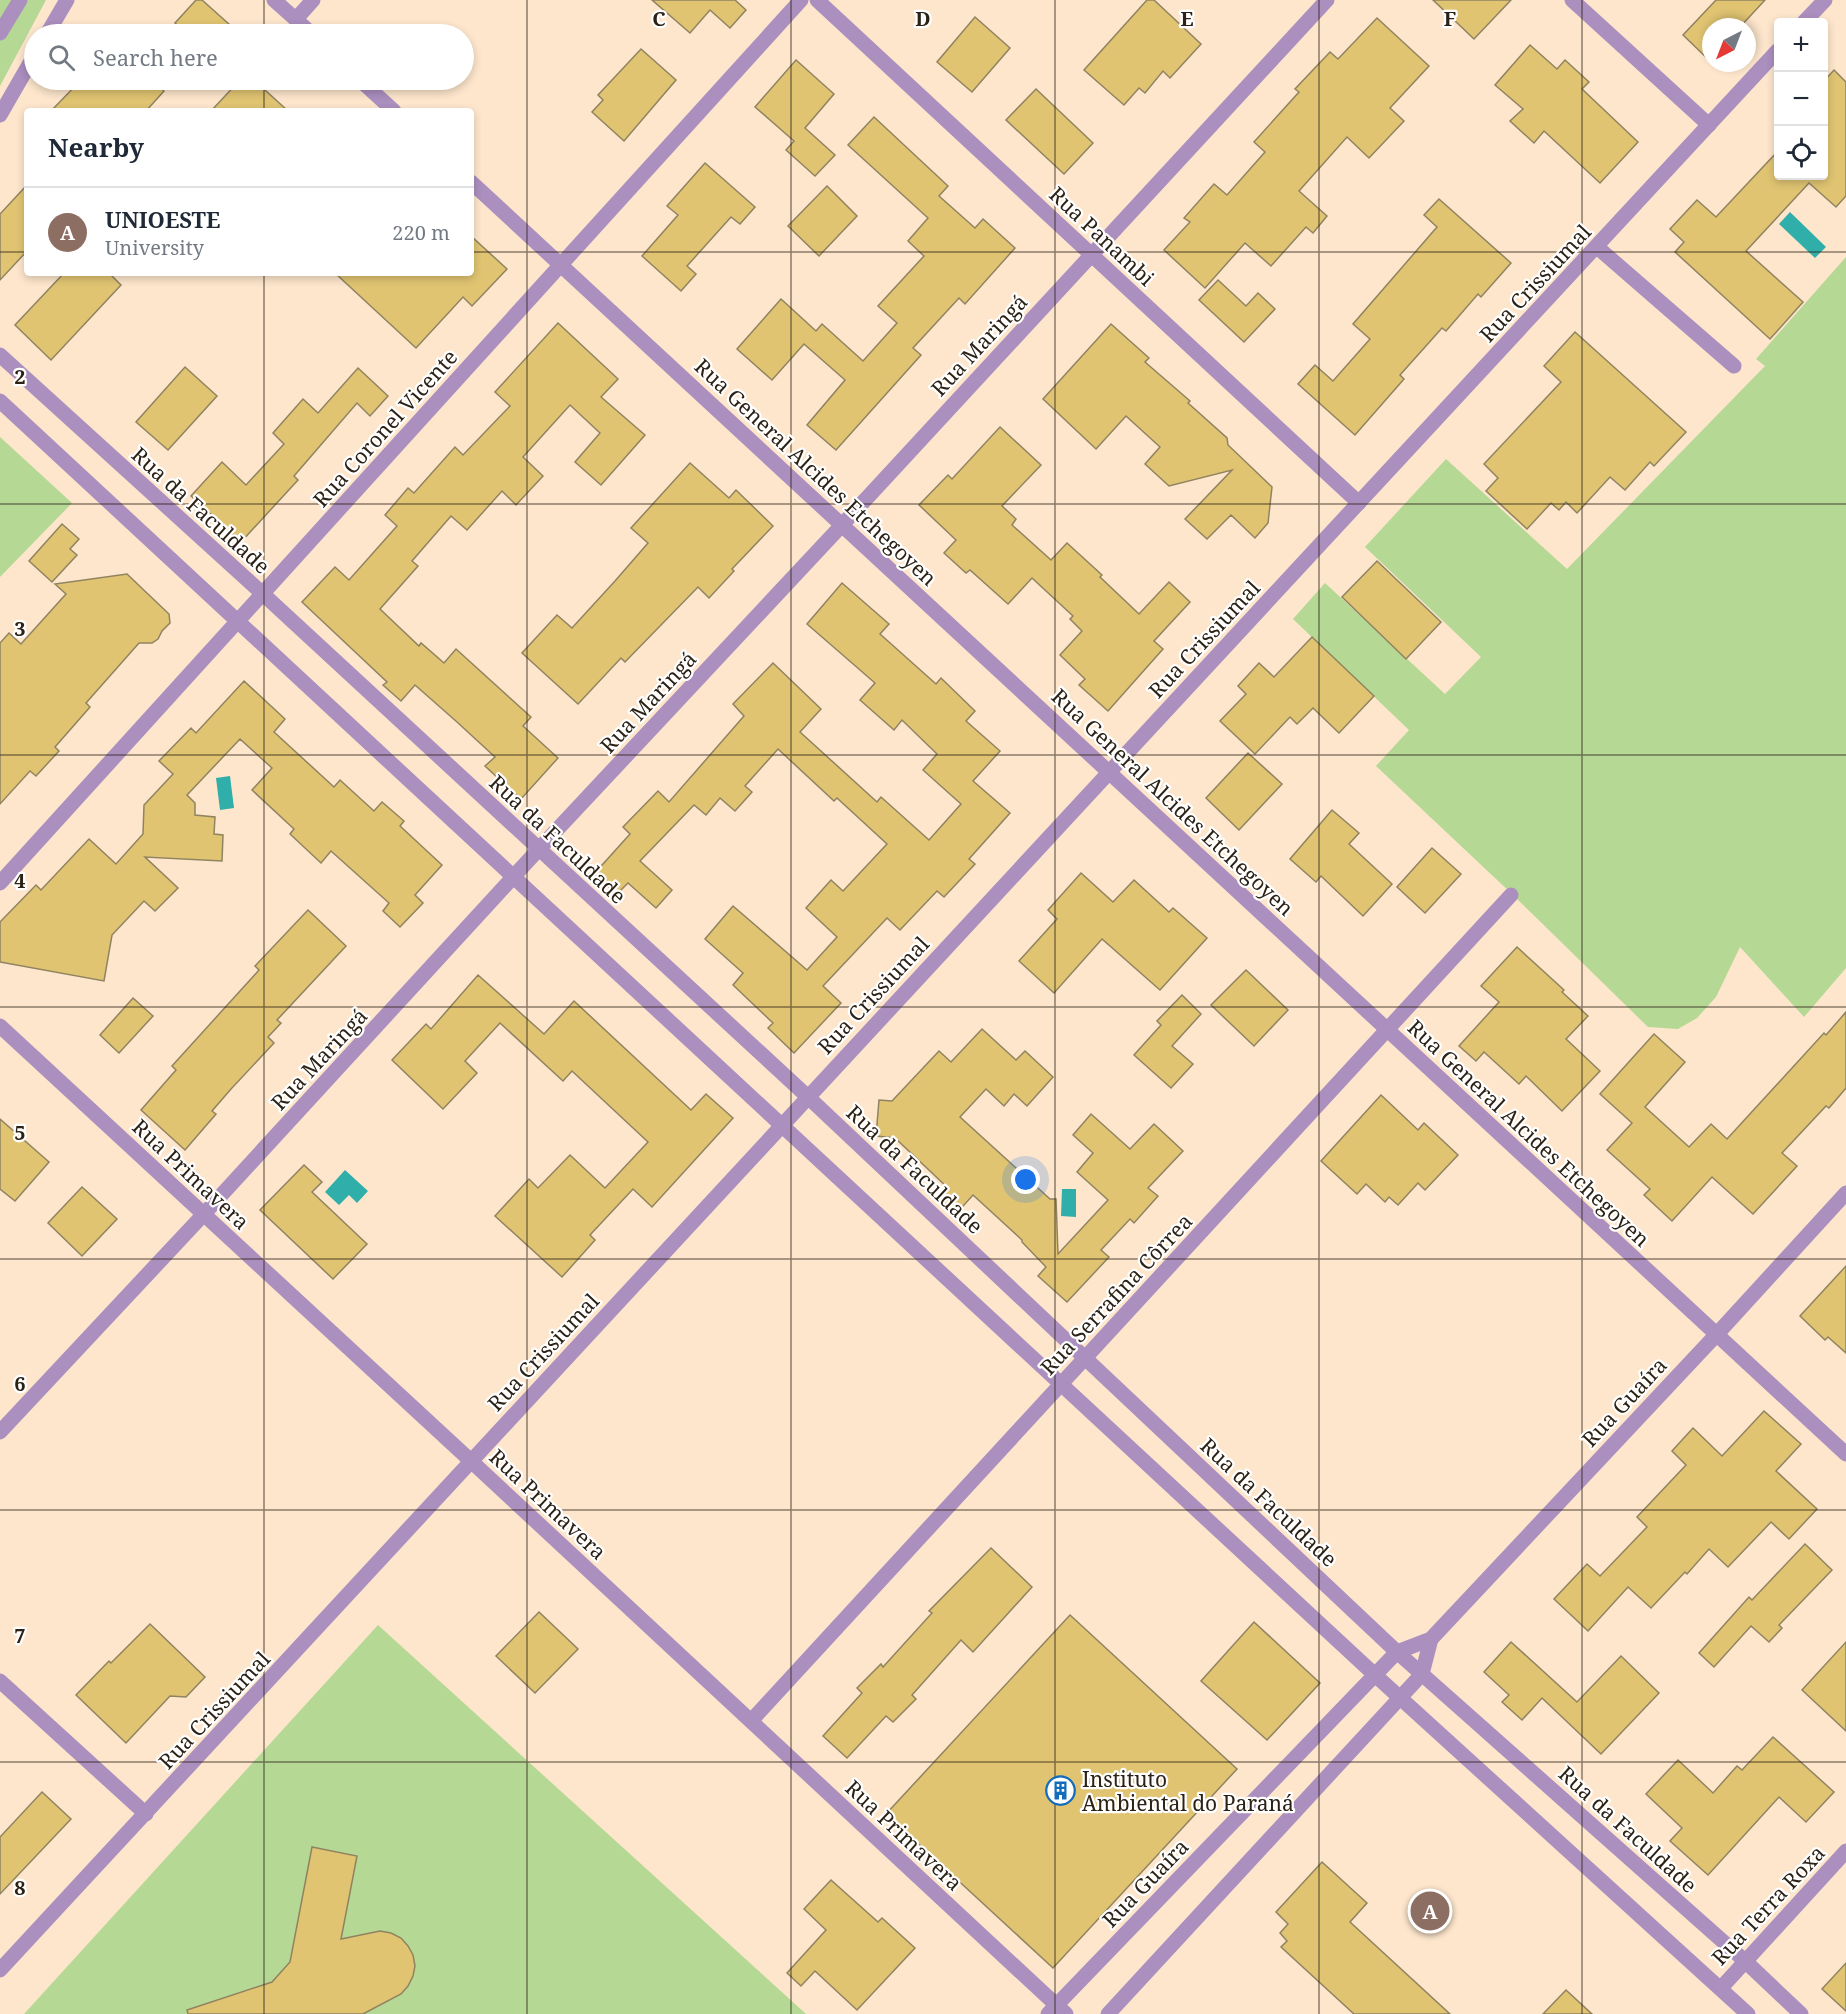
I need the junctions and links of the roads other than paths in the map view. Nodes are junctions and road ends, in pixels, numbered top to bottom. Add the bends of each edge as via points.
1 (20, 0) edge
2 (68, 0) edge
3 (274, 0) edge
4 (313, 0) edge
5 (801, 0) edge
6 (817, 0) edge
7 (1327, 0) edge
8 (1572, 0) edge
9 (1825, 0) edge
10 (1808, 18) edge
11 (296, 20) junction
12 (53, 24) edge
13 (301, 24) edge
14 (0, 33) edge
15 (1774, 55) edge
16 (24, 73) edge
17 (371, 90) edge
18 (391, 108) edge
19 (0, 115) edge
20 (1710, 125) junction
21 (474, 185) edge
22 (1597, 247) junction
23 (1091, 255) junction
24 (561, 265) junction
25 (0, 356) edge
26 (1734, 366) dead end
27 (0, 401) edge
28 (1359, 503) junction
29 (842, 525) junction
30 (263, 594) junction
31 (237, 621) junction
32 (1109, 772) junction
33 (538, 850) junction
34 (515, 878) junction
35 (0, 883) edge
36 (1511, 895) dead end
37 (0, 1026) edge
38 (1387, 1030) junction
39 (808, 1096) junction
40 (782, 1126) junction
41 (1846, 1193) edge
42 (203, 1215) junction
43 (1717, 1334) junction
44 (1085, 1358) junction
45 (1061, 1384) junction
46 (0, 1432) edge
47 (1846, 1454) edge
48 (471, 1461) junction
49 (1431, 1639) junction
50 (1397, 1652) junction
51 (1422, 1674) junction
52 (1375, 1675) junction
53 (0, 1681) edge
54 (1400, 1698) junction
55 (752, 1721) junction
56 (146, 1814) junction
57 (1846, 1851) edge
58 (1745, 1961) junction
59 (0, 1970) edge
60 (1720, 1988) junction
61 (1057, 2011) edge
62 (1108, 2014) edge
63 (1748, 2014) edge
64 (1801, 2014) edge

1 - 14 street
2 - 12 street
3 - 11 street
4 - 11 street
5 - 24 street, Rua Coronel Vicente
6 - 23 street, Rua Panambi
7 - 23 street, Rua Maringá
8 - 20 street
9 - 10 street
11 - 13 street
15 - 20 street, Rua Crissiumal
16 - 19 street
17 - 18 street
20 - 22 street, Rua Crissiumal
21 - 24 street, Rua General Alcides Etchegoyen
22 - 26 street
22 - 28 street, Rua Crissiumal
23 - 28 street, Rua Panambi
23 - 29 street, Rua Maringá
24 - 29 street, Rua General Alcides Etchegoyen
24 - 30 street, Rua Coronel Vicente
25 - 30 street, Rua da Faculdade
27 - 31 street
28 - 32 street, Rua Crissiumal
29 - 32 street, Rua General Alcides Etchegoyen
29 - 33 street, Rua Maringá
30 - 31 street, Rua Coronel Vicente
30 - 33 street, Rua da Faculdade
31 - 34 street
31 - 35 street, Rua Coronel Vicente
32 - 38 street, Rua General Alcides Etchegoyen
32 - 39 street, Rua Crissiumal
33 - 34 street, Rua Maringá
33 - 39 street, Rua da Faculdade
34 - 40 street
34 - 42 street, Rua Maringá
36 - 38 street, Rua Serrafina Côrrea
37 - 42 street, Rua Primavera
38 - 43 street, Rua General Alcides Etchegoyen
38 - 44 street, Rua Serrafina Côrrea
39 - 40 street, Rua Crissiumal
39 - 44 street, Rua da Faculdade
40 - 45 street
40 - 48 street, Rua Crissiumal
41 - 43 street, Rua Guaíra
42 - 46 street, Rua Maringá
42 - 48 street, Rua Primavera
43 - 47 street, Rua General Alcides Etchegoyen
43 - 49 street, Rua Guaíra
44 - 45 street, Rua Serrafina Côrrea
44 - 50 street, Rua da Faculdade
45 - 52 street
45 - 55 street, Rua Serrafina Côrrea
48 - 55 street, Rua Primavera
48 - 56 street, Rua Crissiumal
49 - 50 street, Rua Guaíra
49 - 51 street, Rua Guaíra
50 - 51 street, Rua da Faculdade
50 - 52 street, Rua Guaíra
51 - 54 street, Rua Guaíra
51 - 58 street, Rua da Faculdade
52 - 54 street
52 - 61 street, Rua Guaíra
53 - 56 street
54 - 60 street
54 - 62 street, Rua Guaíra
55 - 61 street, Rua Primavera
56 - 59 street, Rua Crissiumal
57 - 58 street, Rua Terra Roxa
58 - 60 street, Rua Terra Roxa
58 - 64 street, Rua da Faculdade
60 - 63 street

